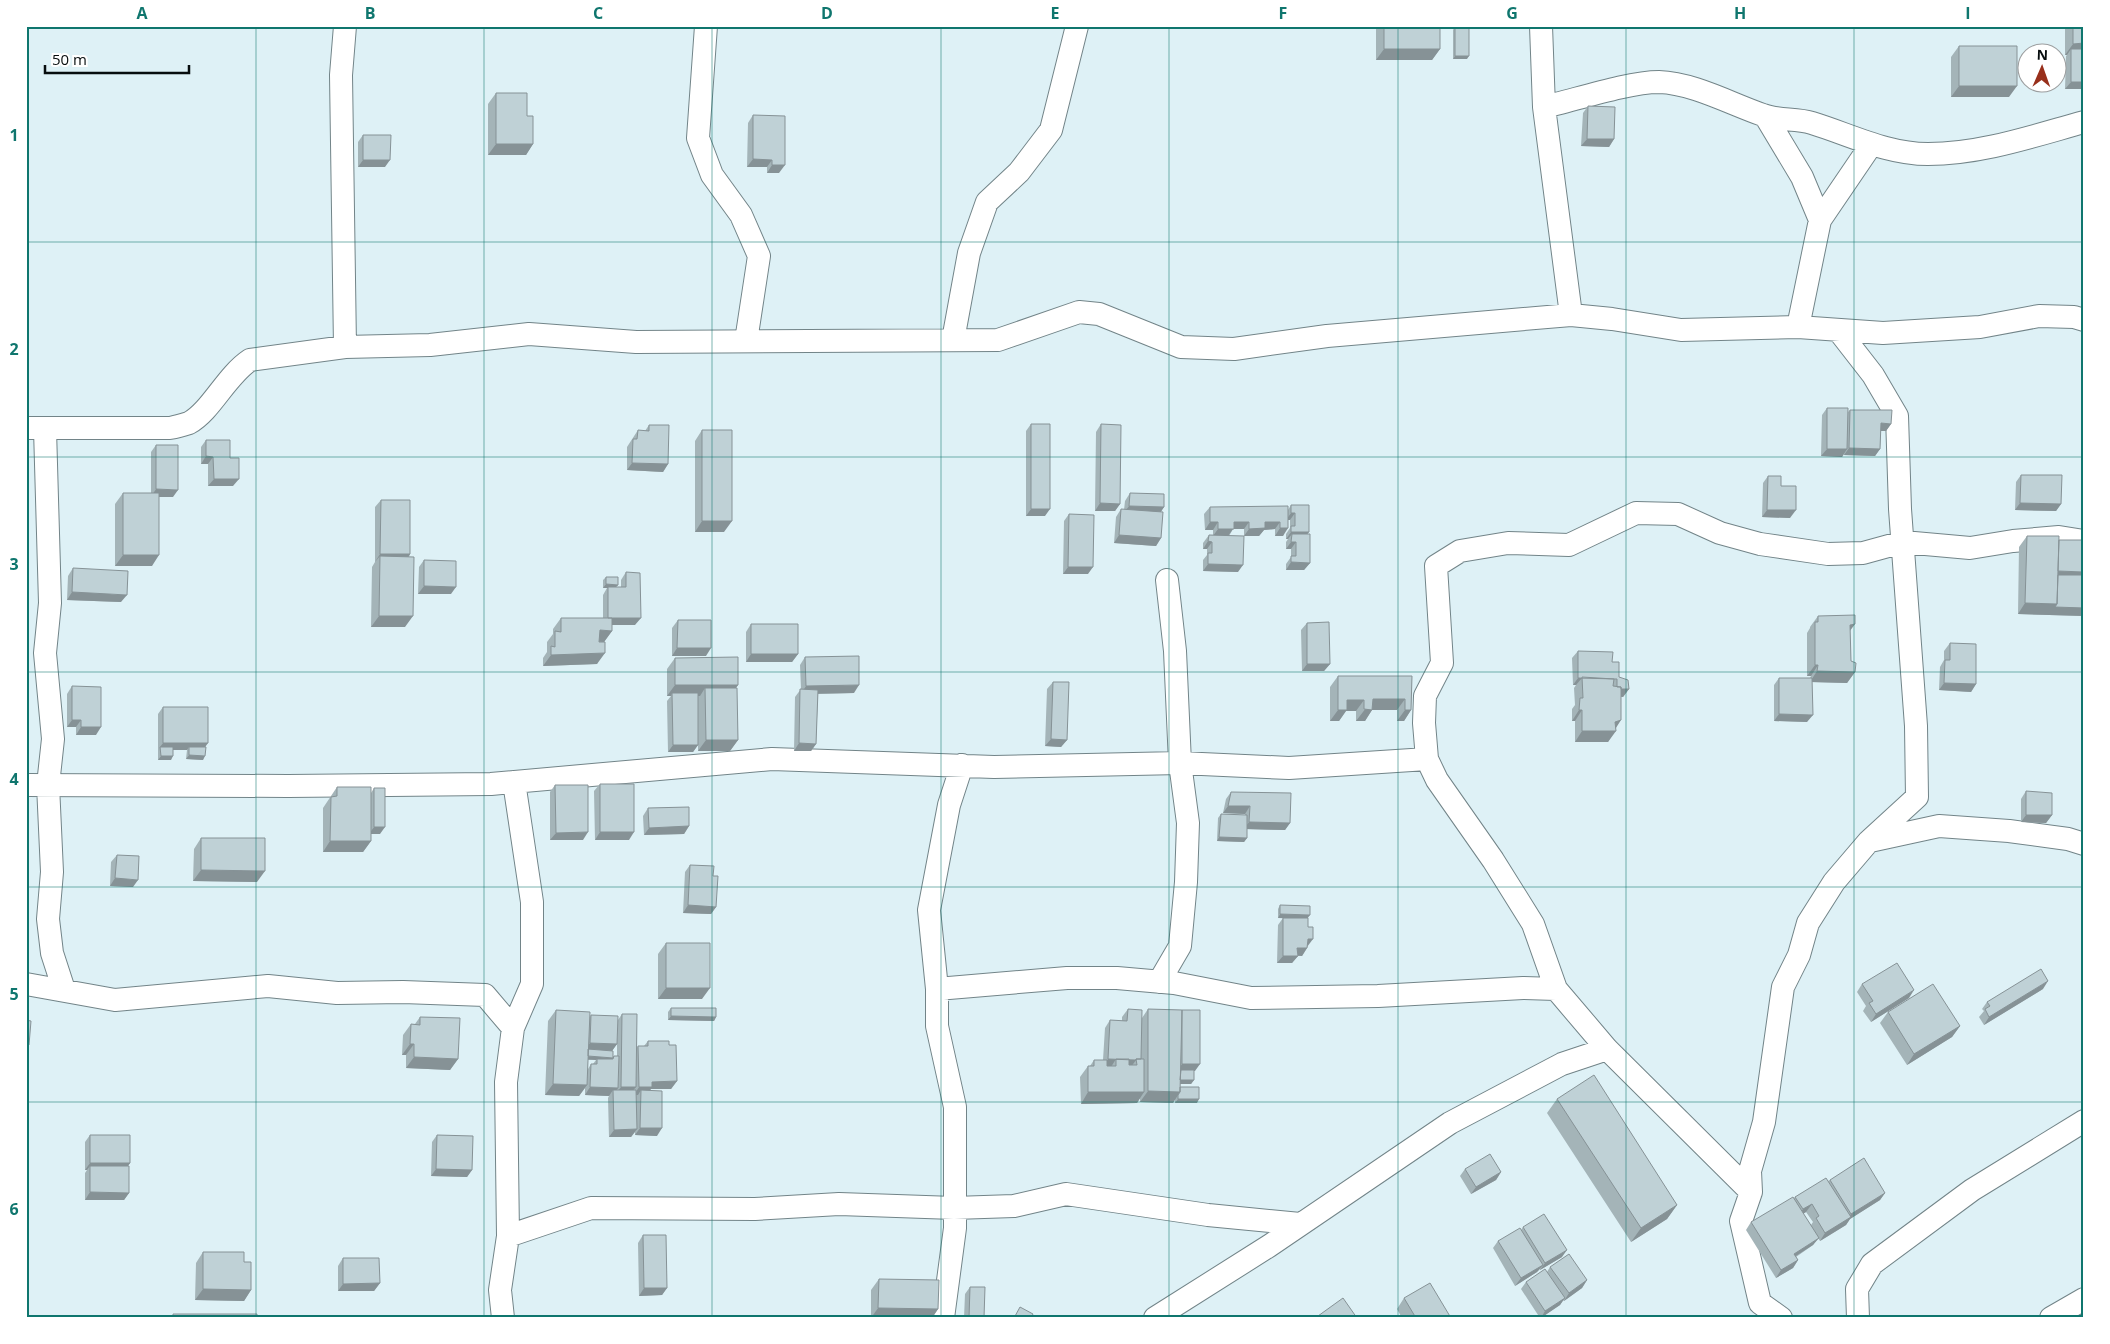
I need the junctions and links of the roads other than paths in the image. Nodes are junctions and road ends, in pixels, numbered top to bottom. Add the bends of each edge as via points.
1 (345, 26) edge
2 (706, 26) edge
3 (1076, 26) edge
4 (1541, 26) edge
5 (1544, 108) junction
6 (1766, 116) junction
7 (2084, 122) edge
8 (1871, 145) junction
9 (1820, 220) junction
10 (1571, 315) junction
11 (2084, 320) edge
12 (1798, 327) junction
13 (1838, 330) junction
14 (746, 340) junction
15 (954, 340) junction
16 (345, 347) junction
17 (36, 428) edge
18 (2084, 541) edge
19 (1903, 542) junction
20 (1167, 580) dead end
21 (1427, 759) junction
22 (1180, 763) junction
23 (962, 766) junction
24 (514, 782) junction
25 (37, 785) edge
26 (1869, 841) junction
27 (2084, 844) edge
28 (1159, 982) junction
29 (26, 984) edge
30 (937, 989) junction
31 (1556, 989) junction
32 (64, 990) junction
33 (513, 1028) junction
34 (1607, 1049) junction
35 (2084, 1121) edge
36 (1751, 1192) junction
37 (954, 1208) junction
38 (1300, 1224) junction
39 (508, 1236) junction
40 (2084, 1299) edge
41 (503, 1318) edge
42 (943, 1318) edge
43 (1155, 1318) edge
44 (1780, 1318) edge
45 (1858, 1318) edge
46 (2051, 1318) edge

1 - 16 street via 341,75
2 - 14 street via 698,138 712,175 741,215 759,256
3 - 15 street via 1051,130 1020,172 987,202 968,253
4 - 5 street
5 - 6 street via 1619,88 1659,82 1699,91
5 - 10 street
6 - 8 street via 1810,122
6 - 9 street via 1802,177
7 - 8 street via 2019,141 1965,152 1927,154
8 - 9 street
9 - 12 street
10 - 12 street via 1681,330
10 - 15 street via 1327,336 1234,349 1181,347 1099,314 1078,312 998,340
11 - 13 street via 2039,316 1980,327 1883,333
12 - 13 street
13 - 19 street via 1873,376 1897,416
14 - 15 street
14 - 16 street via 636,342 529,334 430,345
16 - 17 street via 250,360 237,368 189,422 170,428
17 - 25 street via 50,603 44,653 53,739
18 - 19 street via 2059,538 1970,548
19 - 21 street via 1863,554 1828,554 1760,544 1720,533 1678,514 1636,513 1569,546 1508,543 1460,551 1436,566 1442,663 1424,696
19 - 26 street via 1916,726 1917,797
20 - 22 street via 1175,651
21 - 22 street via 1289,768
21 - 31 street via 1437,780 1533,924
22 - 23 street
22 - 28 street via 1188,823 1180,946
23 - 24 street via 772,760
23 - 30 street via 949,805 929,910
24 - 25 street via 288,786
24 - 33 street via 532,902 532,984
25 - 32 street via 52,872 48,919 52,953
26 - 27 street via 1939,826 2009,831
26 - 36 street via 1834,882 1808,923 1799,955 1783,987 1764,1122 1750,1171
28 - 30 street via 1067,978
28 - 31 street via 1251,998
29 - 32 street
30 - 37 street via 937,1026 955,1107
31 - 34 street
32 - 33 street via 115,1000 268,986 337,993 485,995
33 - 39 street via 506,1082
34 - 36 street
34 - 38 street via 1562,1064 1450,1123
35 - 45 street via 1972,1190 1872,1264 1857,1289
36 - 44 street via 1742,1221 1752,1272 1760,1303
37 - 38 street via 1014,1206 1066,1194 1208,1215
37 - 39 street via 839,1204 755,1209 591,1208
37 - 42 street via 955,1228
38 - 43 street
39 - 41 street via 500,1290
40 - 46 street

